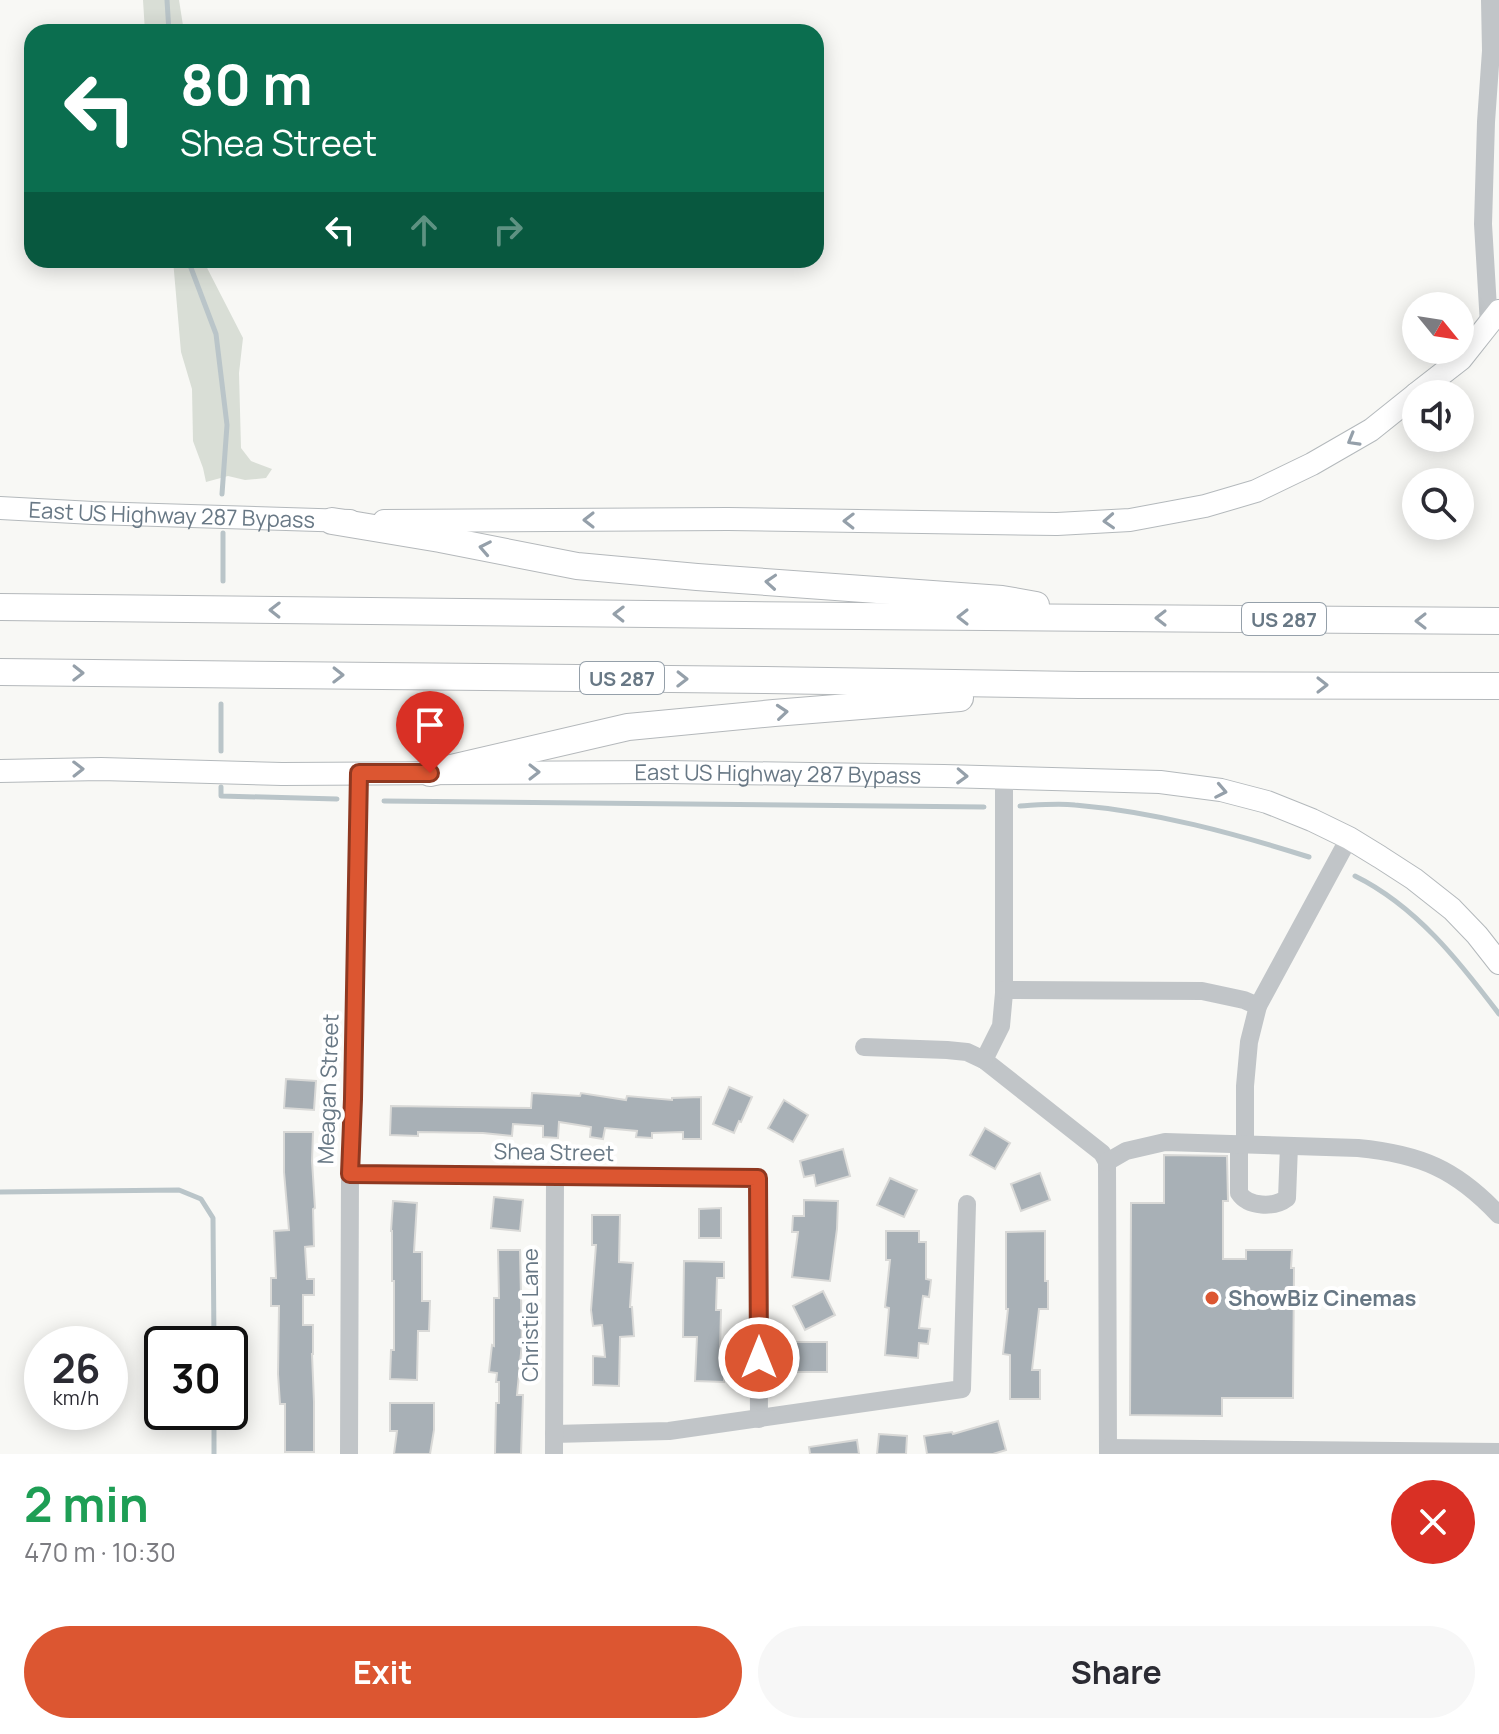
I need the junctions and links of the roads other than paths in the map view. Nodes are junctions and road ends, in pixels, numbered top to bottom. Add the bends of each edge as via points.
1 (1493, 4) edge
2 (1495, 51) edge
3 (1492, 122) edge
4 (1494, 318) edge
5 (1434, 380) edge
6 (1402, 405) edge
7 (0, 508) edge
8 (332, 521) junction
9 (0, 607) edge
10 (1069, 618) junction
11 (1499, 621) edge
12 (0, 672) edge
13 (1244, 685) junction
14 (1499, 686) edge
15 (0, 771) edge
16 (359, 773) junction
17 (430, 773) junction
18 (1004, 777) junction
19 (1349, 838) junction
20 (1499, 963) edge
21 (1004, 990) junction
22 (1258, 1006) junction
23 (864, 1047) dead end
24 (984, 1060) junction
25 (1242, 1144) junction
26 (1289, 1146) junction
27 (1107, 1162) junction
28 (350, 1174) junction
29 (555, 1176) junction
30 (967, 1204) dead end
31 (1499, 1215) edge
32 (759, 1419) junction
33 (554, 1434) junction
34 (1108, 1451) edge
35 (1499, 1452) edge
36 (349, 1454) edge
37 (554, 1454) edge

1 - 2 street
2 - 3 street
3 - 4 street via 1483,224
4 - 5 main road, East US Highway 287 Bypass via 1461,359
6 -> 8 main road, East US Highway 287 Bypass via 1371,430 1256,491 1130,520
7 - 8 main road, East US Highway 287 Bypass
10 -> 8 highway via 1035,604 1002,599 577,566
10 -> 9 highway, US 287
11 -> 10 highway, US 287
12 -> 13 highway, US 287
13 -> 14 highway, US 287
17 -> 13 highway via 628,727 964,698 1212,696
15 -> 16 main road, East US Highway 287 Bypass
16 - 17 main road, East US Highway 287 Bypass
16 - 28 street, Meagan Street
17 -> 18 main road, East US Highway 287 Bypass
18 -> 19 main road, East US Highway 287 Bypass via 1160,782 1221,790 1267,802
18 - 21 street
19 - 20 main road, East US Highway 287 Bypass via 1452,909
19 - 22 street
21 - 22 street via 1202,991
21 - 24 street via 1001,1026
22 - 25 street via 1249,1042
23 - 24 street via 967,1052
24 - 27 street
25 - 26 street
25 - 26 street via 1239,1193 1249,1203 1287,1198
25 - 27 street via 1165,1142 1126,1151
26 - 31 street via 1408,1155 1458,1179
27 - 34 street
28 - 29 street, Shea Street
28 - 36 street, Meagan Street
29 - 32 street, Shea Street via 758,1178
29 - 33 street, Christie Lane
30 - 32 street via 962,1389
32 - 33 street via 669,1431
33 - 37 street, Christie Lane
34 - 35 street

